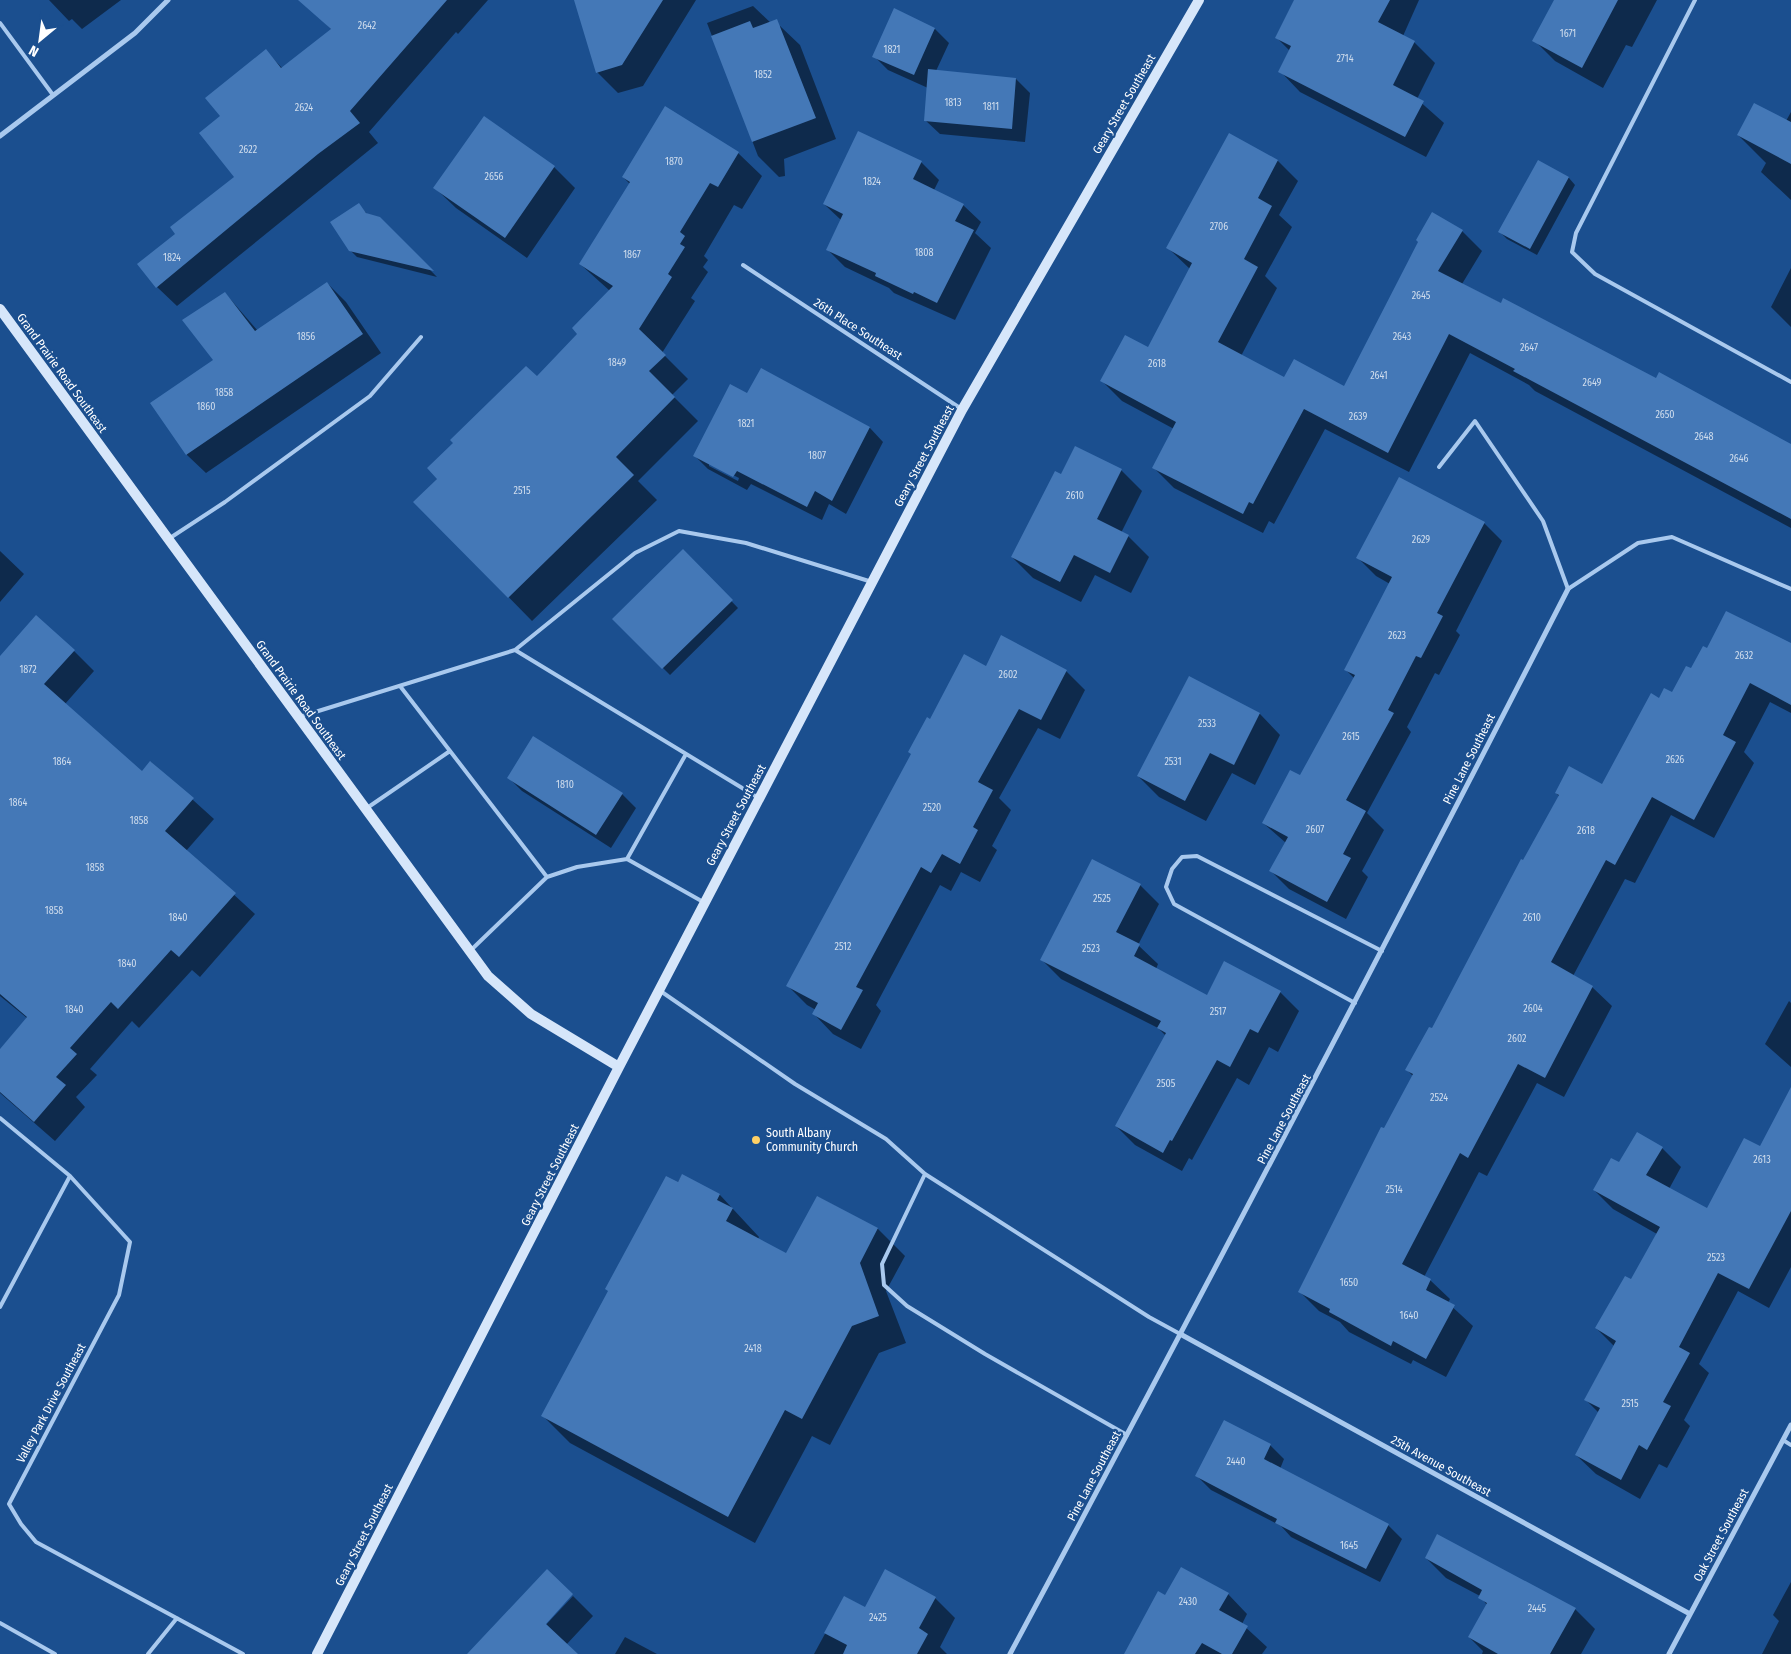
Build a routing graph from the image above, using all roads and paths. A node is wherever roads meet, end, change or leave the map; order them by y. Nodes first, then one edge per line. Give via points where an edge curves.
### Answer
1 (168, 0) edge
2 (1198, 0) edge
3 (1695, 0) edge
4 (0, 23) edge
5 (53, 95) junction
6 (0, 136) edge
7 (743, 264) dead end
8 (0, 310) edge
9 (421, 337) dead end
10 (1791, 382) edge
11 (962, 410) junction
12 (1439, 467) dead end
13 (168, 539) junction
14 (872, 582) junction
15 (1568, 589) junction
16 (1791, 589) edge
17 (515, 650) junction
18 (400, 686) junction
19 (298, 717) junction
20 (450, 751) junction
21 (686, 754) junction
22 (759, 799) junction
23 (366, 809) junction
24 (627, 859) junction
25 (547, 877) junction
26 (705, 903) junction
27 (1383, 951) junction
28 (469, 952) junction
29 (659, 990) junction
30 (1356, 1003) junction
31 (619, 1067) junction
32 (0, 1118) edge
33 (925, 1174) junction
34 (70, 1176) junction
35 (0, 1307) edge
36 (1182, 1335) junction
37 (1791, 1425) edge
38 (1127, 1435) junction
39 (1783, 1440) junction
40 (1791, 1445) edge
41 (1690, 1614) junction
42 (177, 1618) junction
43 (0, 1623) edge
44 (55, 1654) edge
45 (148, 1654) edge
46 (243, 1654) edge
47 (317, 1654) edge
48 (1010, 1654) edge
49 (1669, 1654) edge

1 - 5 street via 135,33
2 - 11 main road, Geary Street Southeast
3 - 10 lane via 1576,233 1572,252 1595,274
4 - 5 lane
5 - 6 street
7 - 11 lane, 26th Place Southeast
8 - 13 main road, Grand Prairie Road Southeast
9 - 13 lane via 370,396
11 - 14 main road, Geary Street Southeast
12 - 15 lane via 1475,422 1543,521
13 - 19 main road, Grand Prairie Road Southeast
14 - 17 lane via 746,543 678,531 634,553
14 - 22 main road, Geary Street Southeast
15 - 16 lane via 1638,543 1672,538
15 - 27 street, Pine Lane Southeast
17 - 18 lane
17 - 21 lane
18 - 19 lane
18 - 20 lane
19 - 23 main road, Grand Prairie Road Southeast
20 - 23 lane
20 - 25 lane
21 - 22 lane
21 - 24 lane
22 - 26 main road, Geary Street Southeast
23 - 28 main road, Grand Prairie Road Southeast
24 - 25 lane via 577,867
24 - 26 lane
25 - 28 lane
26 - 29 main road, Geary Street Southeast
27 - 30 street, Pine Lane Southeast
27 - 30 lane via 1197,856 1182,857 1172,869 1166,887 1174,904
28 - 31 main road, Grand Prairie Road Southeast via 488,976 531,1014
29 - 31 main road, Geary Street Southeast
29 - 33 lane via 795,1084 886,1139
30 - 36 street, Pine Lane Southeast
31 - 47 main road, Geary Street Southeast
32 - 34 lane, Valley Park Drive Southeast
33 - 36 lane
33 - 38 lane via 882,1264 884,1285 907,1306
34 - 35 lane
34 - 42 lane, Valley Park Drive Southeast via 130,1242 119,1294 9,1504 36,1542
36 - 38 street, Pine Lane Southeast
36 - 41 street, 25th Avenue Southeast
37 - 39 street, Oak Street Southeast
38 - 48 street, Pine Lane Southeast
39 - 40 lane
39 - 41 street, Oak Street Southeast
41 - 49 street, Oak Street Southeast
42 - 45 lane
42 - 46 lane, Valley Park Drive Southeast
43 - 44 lane

